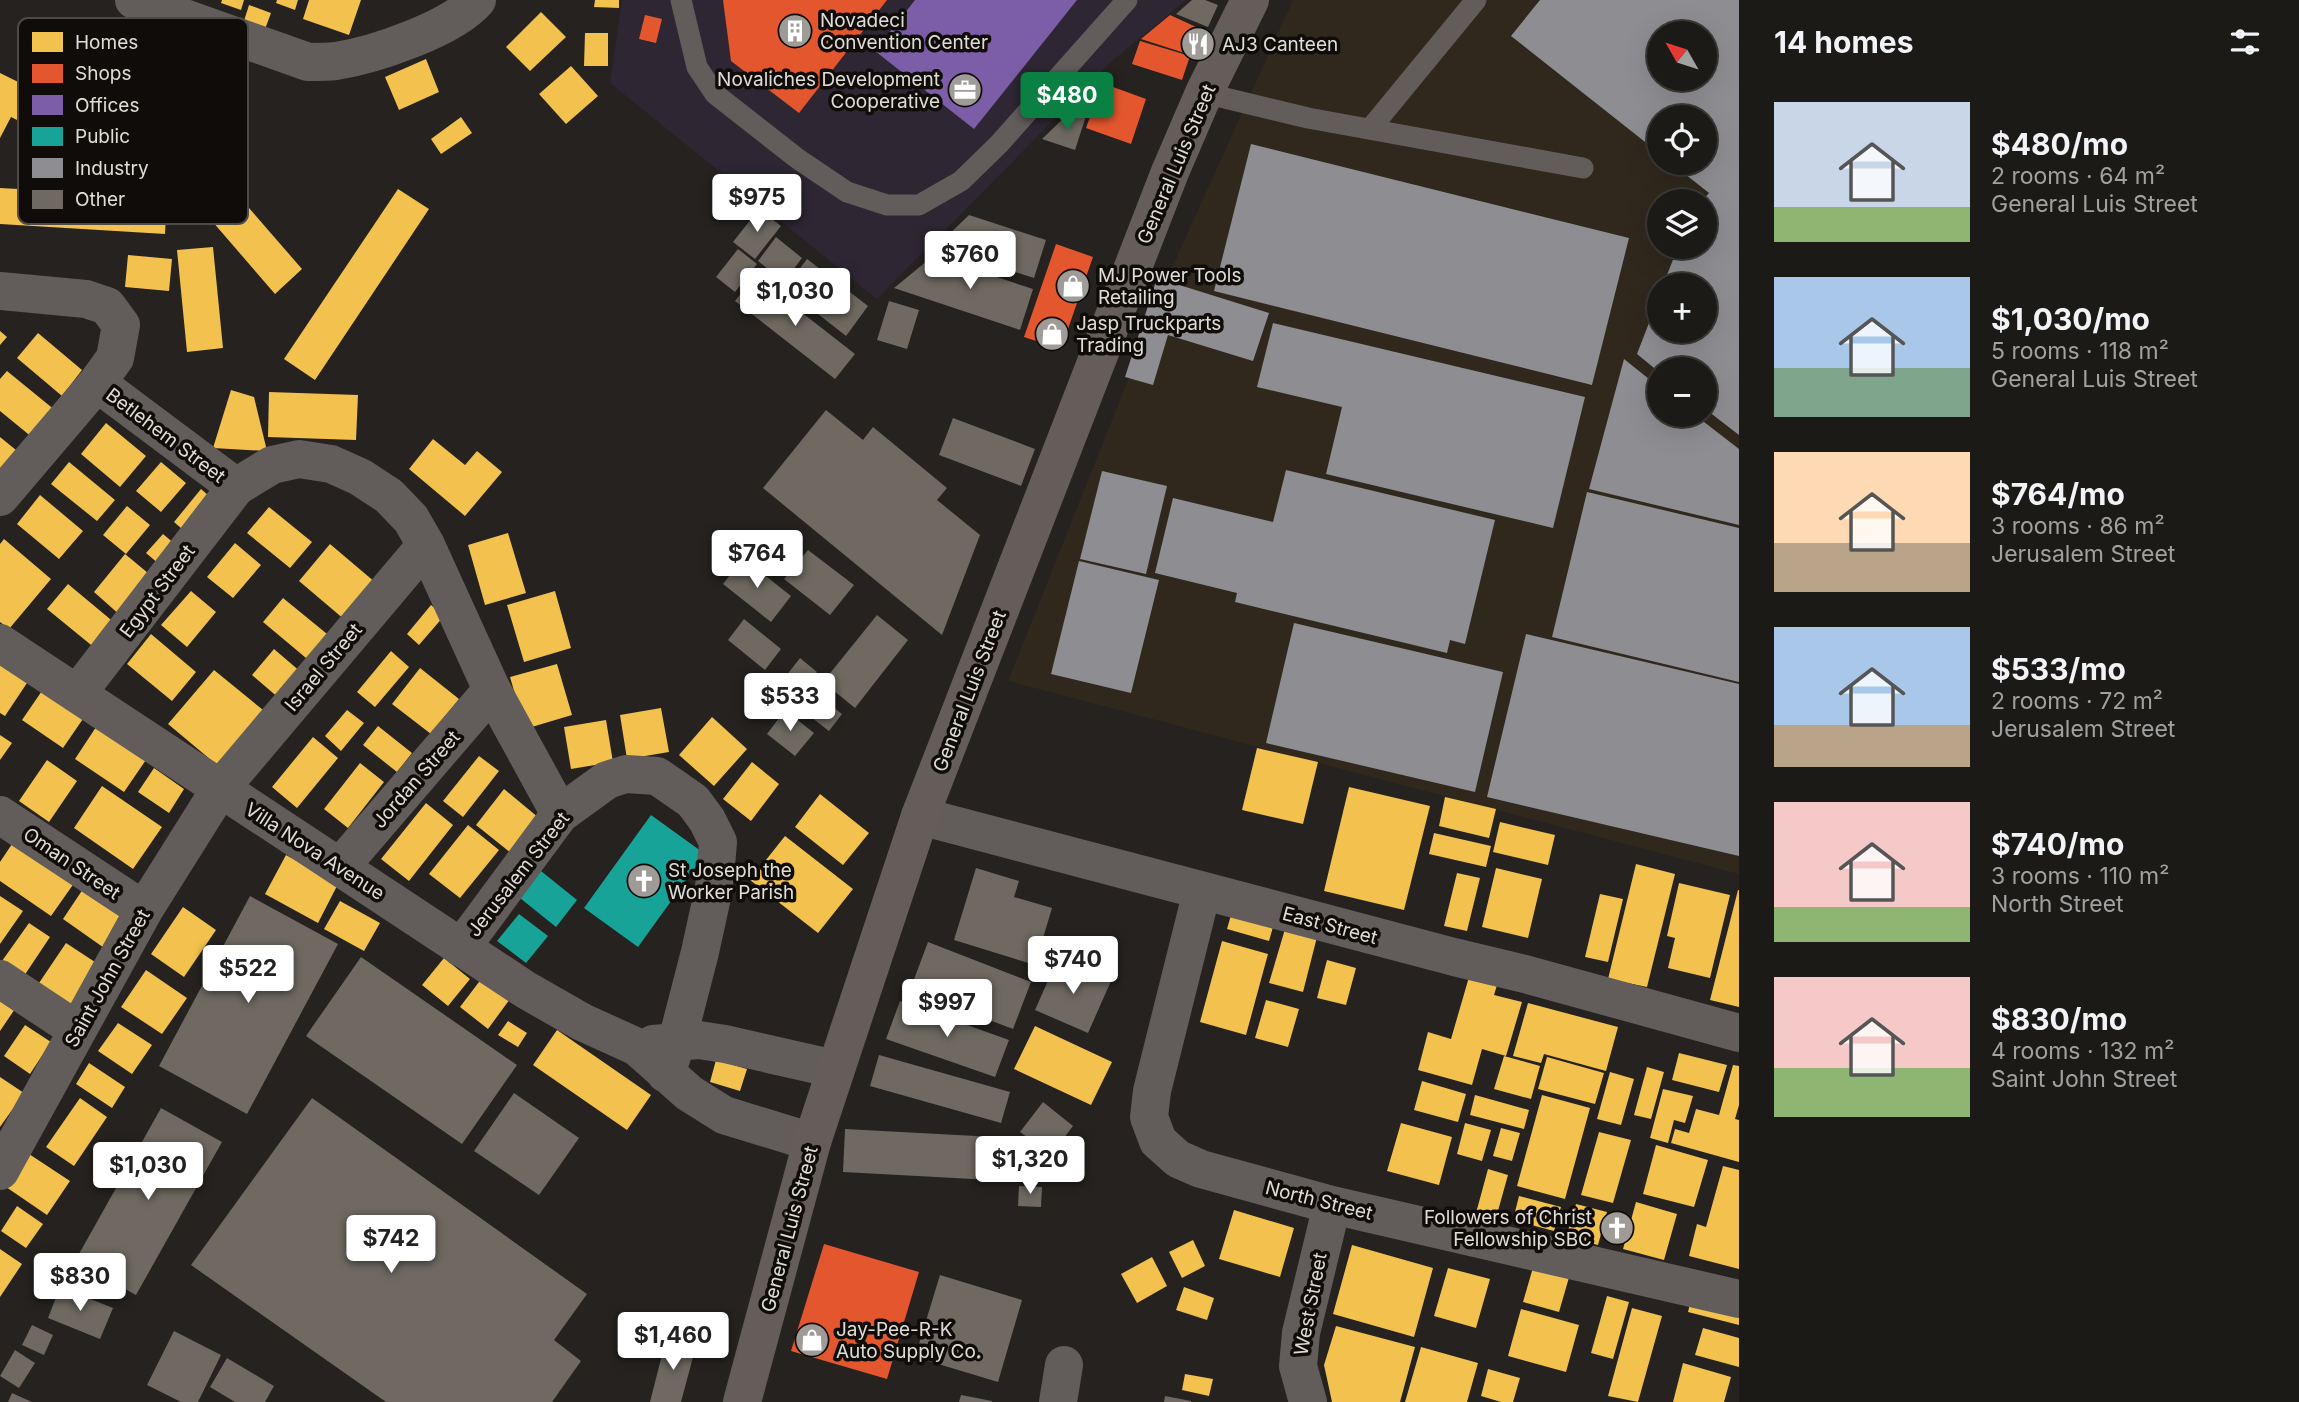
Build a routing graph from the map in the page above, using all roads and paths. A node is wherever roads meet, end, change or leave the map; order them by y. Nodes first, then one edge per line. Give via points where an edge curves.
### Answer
1 (134, 0) edge
2 (477, 0) edge
3 (681, 0) edge
4 (1127, 0) edge
5 (1250, 0) edge
6 (1476, 0) edge
7 (185, 18) edge
8 (248, 40) edge
9 (1204, 93) junction
10 (1370, 129) junction
11 (1583, 168) dead end
12 (0, 291) edge
13 (97, 383) junction
14 (236, 487) junction
15 (0, 496) edge
16 (426, 545) junction
17 (0, 643) edge
18 (492, 690) junction
19 (77, 695) junction
20 (220, 789) junction
21 (560, 814) junction
22 (0, 815) edge
23 (920, 816) junction
24 (340, 867) junction
25 (1202, 891) junction
26 (144, 911) junction
27 (461, 948) junction
28 (0, 979) edge
29 (77, 1030) junction
30 (1739, 1033) edge
31 (671, 1058) junction
32 (835, 1069) junction
33 (812, 1142) junction
34 (4, 1154) edge
35 (1332, 1205) junction
36 (1739, 1299) edge
37 (1063, 1365) dead end
38 (742, 1402) edge
39 (1058, 1402) edge
40 (1308, 1402) edge

1 - 7 street
2 - 8 street via 453,20 380,50 335,61 309,62
3 - 4 lane via 698,67 715,94 847,192 887,205 919,205 961,181
5 - 9 main road, General Luis Street
6 - 10 lane
9 - 10 lane
9 - 23 main road, General Luis Street
10 - 11 lane
12 - 13 street, Betlehem Street via 86,299 107,306 121,325 114,358
13 - 14 street, Betlehem Street
13 - 15 street
14 - 16 street, Betlehem Street via 272,466 299,459 331,464 389,496 411,519
14 - 19 street, Egypt Street
16 - 18 street, Betlehem Street
16 - 20 street, Israel Street
17 - 19 street, Villa Nova Avenue
18 - 21 street, Betlehem Street
18 - 24 street, Jordan Street
19 - 20 street, Villa Nova Avenue
20 - 24 street, Villa Nova Avenue
20 - 26 street, Saint John Street
21 - 27 street, Jerusalem Street
21 - 31 street, Jerusalem Street via 607,780 626,774 657,776 693,801 718,842 700,952
22 - 26 street, Oman Street
23 - 25 street, East Street
23 - 32 main road, General Luis Street
24 - 27 street, Villa Nova Avenue
25 - 30 street, East Street
25 - 35 street, North Street via 1152,1091 1149,1117 1158,1141 1178,1159 1201,1169
26 - 29 street, Saint John Street
27 - 31 street, Villa Nova Avenue via 570,1016
28 - 29 street
29 - 34 street, Saint John Street
31 - 32 street, Villa Nova Avenue via 699,1041
31 - 33 street via 689,1093 724,1115
32 - 33 main road, General Luis Street
33 - 38 main road, General Luis Street
35 - 36 street, North Street
35 - 40 street, West Street via 1301,1333 1298,1366
37 - 39 street

